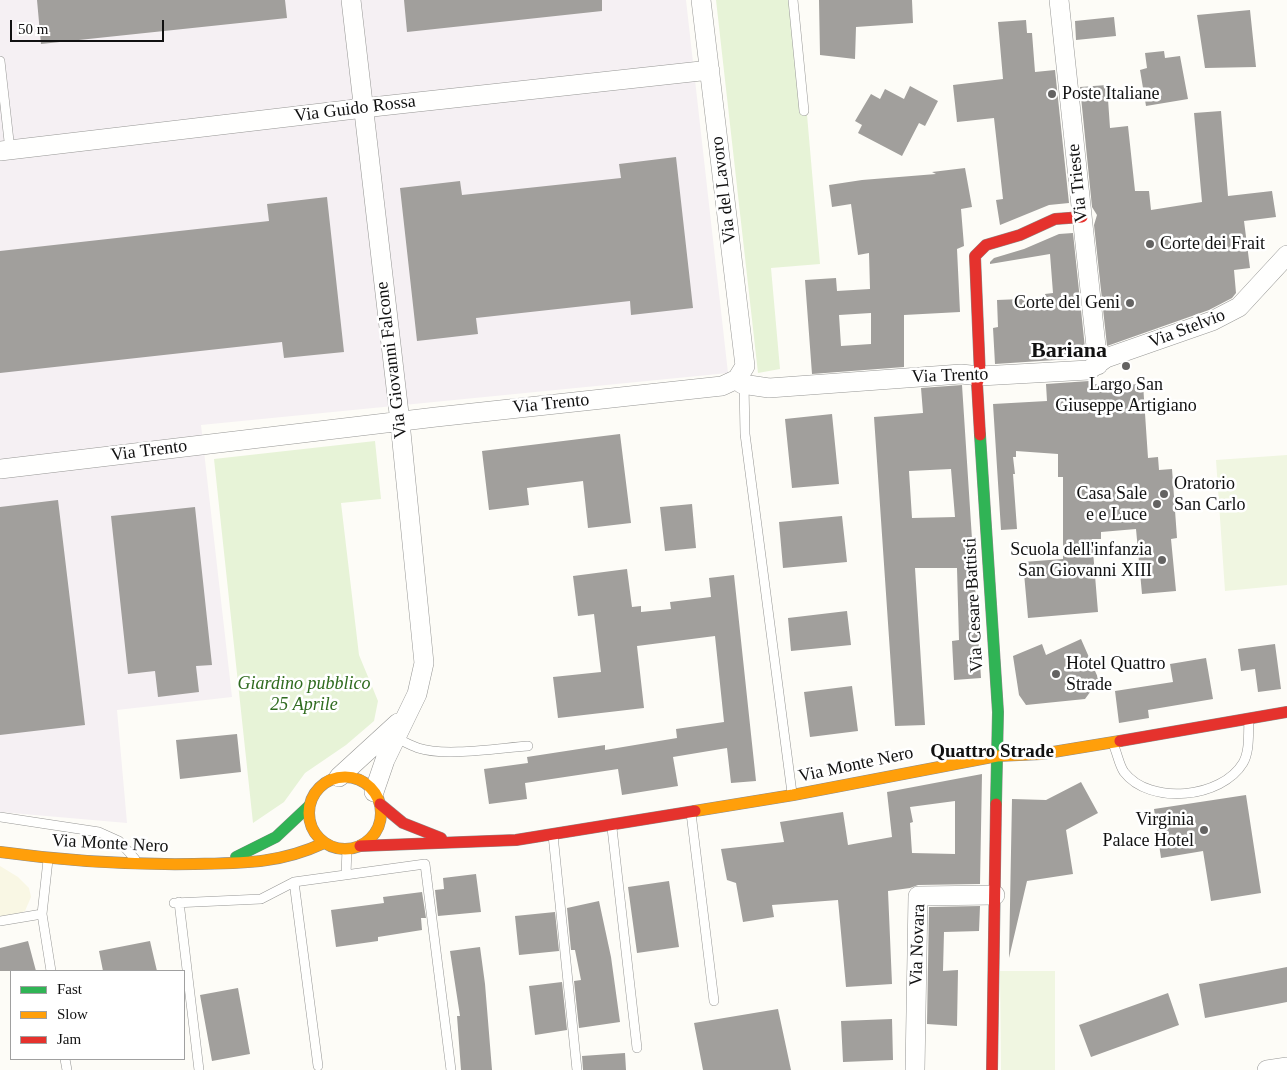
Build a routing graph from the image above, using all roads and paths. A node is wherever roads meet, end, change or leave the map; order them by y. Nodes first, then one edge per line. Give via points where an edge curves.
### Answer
1 (351, 0) edge
2 (701, 0) edge
3 (793, 0) edge
4 (1059, 0) edge
5 (0, 61) edge
6 (710, 70) junction
7 (363, 108) junction
8 (804, 111) dead end
9 (5, 151) edge
10 (1082, 216) junction
11 (1287, 255) edge
12 (1098, 365) junction
13 (980, 376) junction
14 (741, 382) junction
15 (400, 422) junction
16 (0, 469) edge
17 (1287, 712) edge
18 (405, 717) junction
19 (1249, 718) junction
20 (396, 738) junction
21 (1112, 741) junction
22 (528, 746) dead end
23 (997, 756) junction
24 (339, 777) junction
25 (793, 795) junction
26 (377, 798) junction
27 (309, 806) junction
28 (691, 813) junction
29 (0, 817) edge
30 (612, 825) junction
31 (553, 835) junction
32 (461, 842) junction
33 (324, 843) junction
34 (360, 846) junction
35 (347, 849) junction
36 (0, 852) edge
37 (48, 860) junction
38 (219, 864) junction
39 (140, 865) junction
40 (346, 874) junction
41 (294, 882) junction
42 (995, 895) junction
43 (42, 914) junction
44 (0, 921) edge
45 (51, 970) edge
46 (714, 1001) dead end
47 (637, 1048) dead end
48 (318, 1066) dead end
49 (1287, 1067) edge
50 (199, 1070) edge
51 (451, 1070) edge
52 (577, 1070) edge
53 (915, 1070) edge
54 (992, 1070) edge
55 (1267, 1070) edge

1 - 7 street, Via Giovanni Falcone
2 - 6 street, Via del Lavoro
3 - 8 lane
4 - 10 street, Via Trieste
5 - 9 lane
6 - 7 street, Via Guido Rossa
6 - 14 street, Via del Lavoro via 745,366
7 - 9 street, Via Guido Rossa
7 - 15 street, Via Giovanni Falcone
10 - 12 street, Via Trieste
10 - 13 street, Via Cesare Battisti via 1055,218 1020,235 986,244 977,251 974,263
11 - 12 street, Via Stelvio via 1239,307 1229,313 1212,322 1106,358
12 - 13 street, Via Trento via 1089,370
13 - 14 street, Via Trento via 962,374 769,388
13 - 23 street, Via Cesare Battisti via 977,383 998,712
14 - 15 street, Via Trento
14 - 25 lane via 745,434
15 - 16 street, Via Trento
15 - 18 street, Via Giovanni Falcone via 424,663 419,687
17 - 19 street, Via Monte Nero
18 - 20 street, Via Giovanni Falcone
18 - 24 street, Via Giovanni Falcone
19 - 21 street, Via Monte Nero
19 - 21 lane via 1243,762 1220,783 1185,795 1157,792 1139,784 1124,772
20 - 22 lane via 435,751
20 - 26 street, Via Giovanni Falcone via 385,760
21 - 23 street, Via Monte Nero via 1041,754
23 - 25 street, Via Monte Nero
23 - 42 street, Via Cesare Battisti
24 - 26 street via 359,780
24 - 27 street via 319,787
25 - 28 street, Via Monte Nero
26 - 32 street, Via Monte Nero via 403,823 432,836
26 - 34 street via 381,816 378,828
27 - 33 street via 311,827
27 - 38 street, Via Monte Nero via 277,838
28 - 30 street, Via Monte Nero
28 - 46 lane
29 - 39 lane via 99,832 119,841
30 - 31 street, Via Monte Nero
30 - 47 lane
31 - 32 street, Via Monte Nero via 496,842
31 - 52 lane
32 - 34 street, Via Monte Nero
33 - 35 street
33 - 38 street, Via Monte Nero via 306,852 269,862
34 - 35 street
35 - 40 lane
36 - 37 street, Via Monte Nero
37 - 39 street, Via Monte Nero
37 - 43 lane
38 - 39 street, Via Monte Nero
40 - 41 lane
40 - 51 lane via 425,864
41 - 48 lane
41 - 50 lane via 261,899 176,902
42 - 53 street, Via Novara via 918,896
42 - 54 street, Via Cesare Battisti
43 - 44 lane
43 - 45 lane
49 - 55 street

